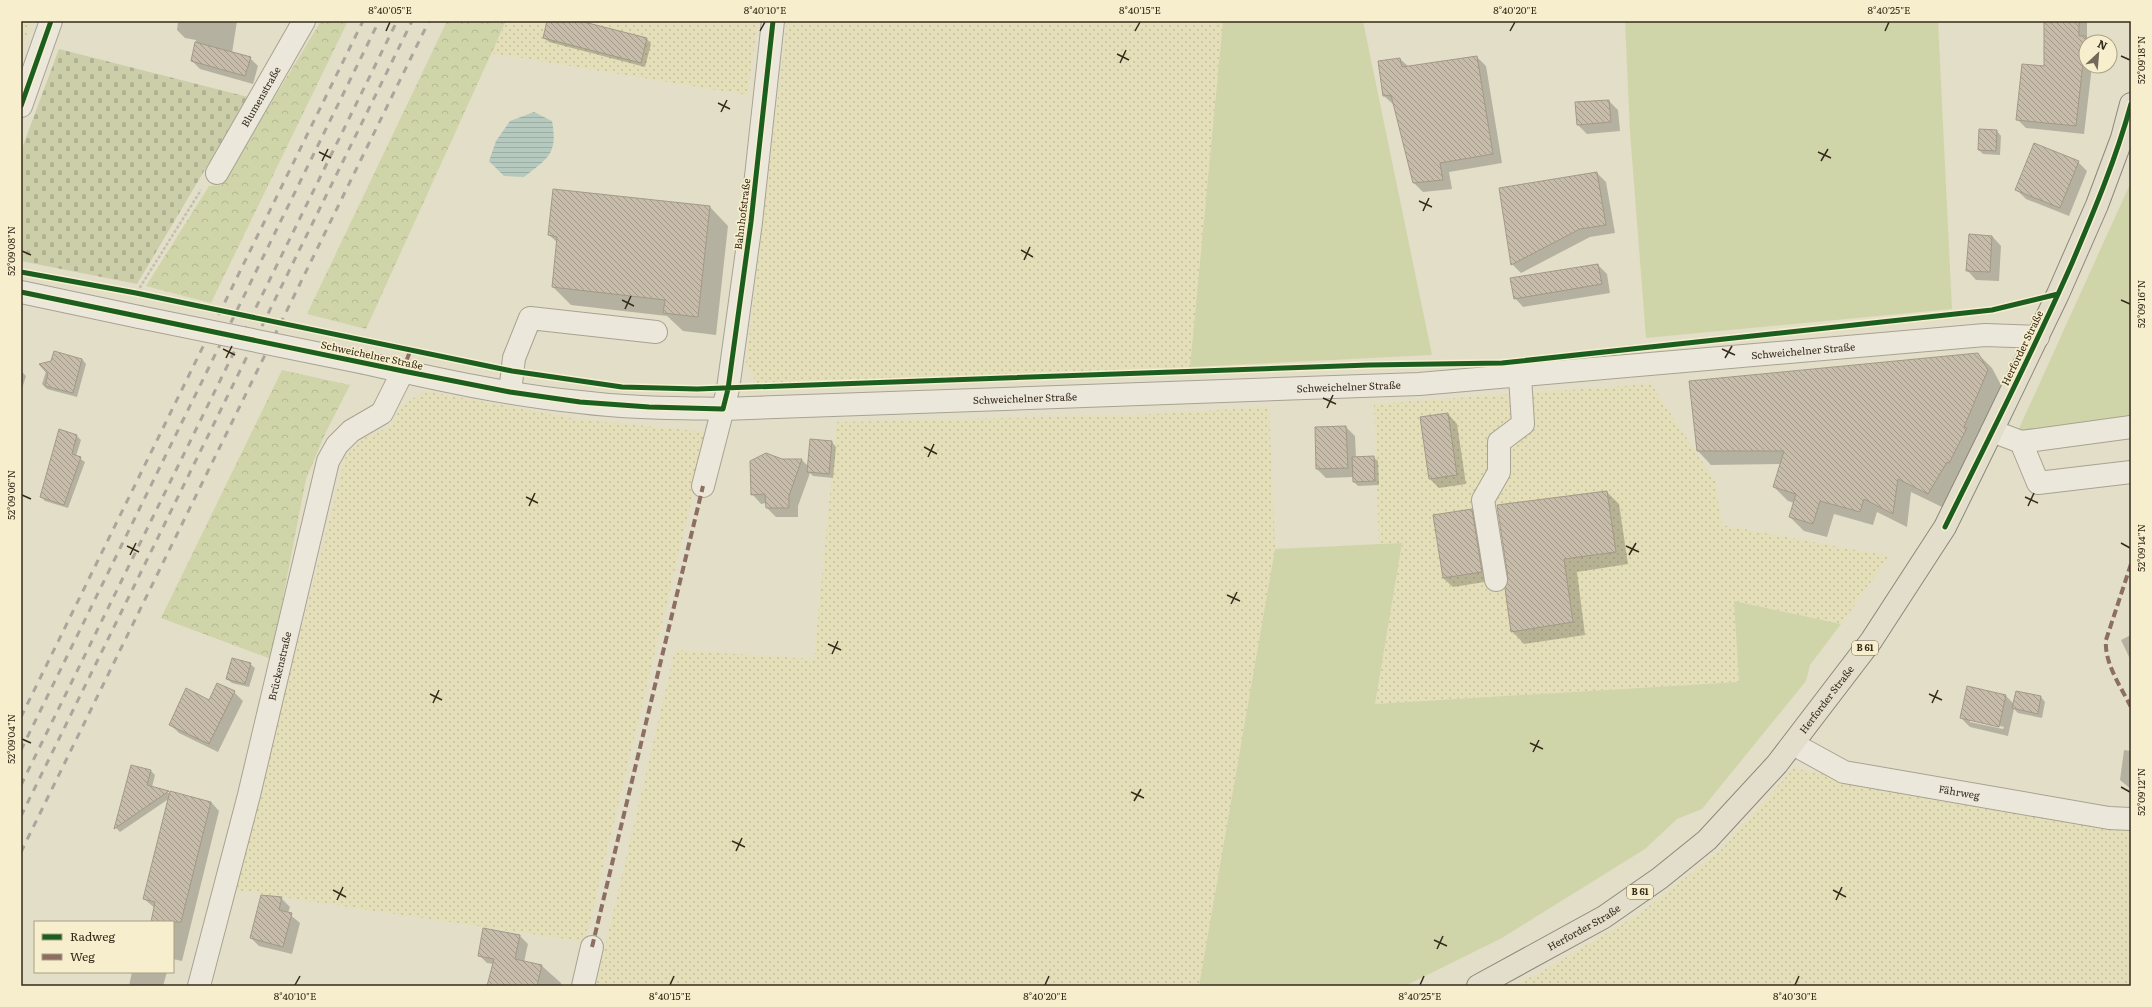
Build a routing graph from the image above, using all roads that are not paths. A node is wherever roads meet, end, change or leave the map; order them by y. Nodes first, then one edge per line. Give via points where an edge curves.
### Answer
1 (51, 21) edge
2 (304, 21) edge
3 (773, 21) edge
4 (2131, 104) edge
5 (21, 106) edge
6 (217, 173) road end
7 (21, 292) edge
8 (656, 332) dead end
9 (2038, 337) junction
10 (403, 371) junction
11 (1520, 377) junction
12 (510, 392) junction
13 (723, 409) junction
14 (2131, 427) edge
15 (1992, 431) junction
16 (2021, 442) junction
17 (2131, 472) edge
18 (703, 486) dead end
19 (1496, 580) dead end
20 (1793, 744) junction
21 (2131, 819) edge
22 (592, 947) dead end
23 (199, 986) edge
24 (583, 986) edge
25 (1478, 986) edge

1 - 5 street
2 - 6 street, Blumenstraße
3 - 13 street, Bahnhofstraße via 750,222 728,389
4 - 9 main road, Herforder Straße / B 61 via 2122,138 2097,205
7 - 10 street, Schweichelner Straße, bridge
8 - 12 street via 530,318 514,358
9 - 11 street, Schweichelner Straße via 1985,335
9 - 15 main road, Herforder Straße / B 61
10 - 12 street, Schweichelner Straße
10 - 23 street, Brückenstraße via 382,413 351,431 337,446 328,462 249,796
11 - 13 street, Schweichelner Straße via 1419,384
11 - 19 street via 1523,424 1499,442 1499,472 1484,500
12 - 13 street, Schweichelner Straße via 648,408
13 - 18 street, Bahnhofstraße
14 - 16 street
15 - 16 street
15 - 20 main road, Herforder Straße / B 61 via 1945,527 1914,576 1871,641
16 - 17 street via 2038,483
20 - 21 street, Fährweg via 1844,772 2109,818
20 - 25 main road, Herforder Straße / B 61 via 1707,840 1660,878 1604,917
22 - 24 street

